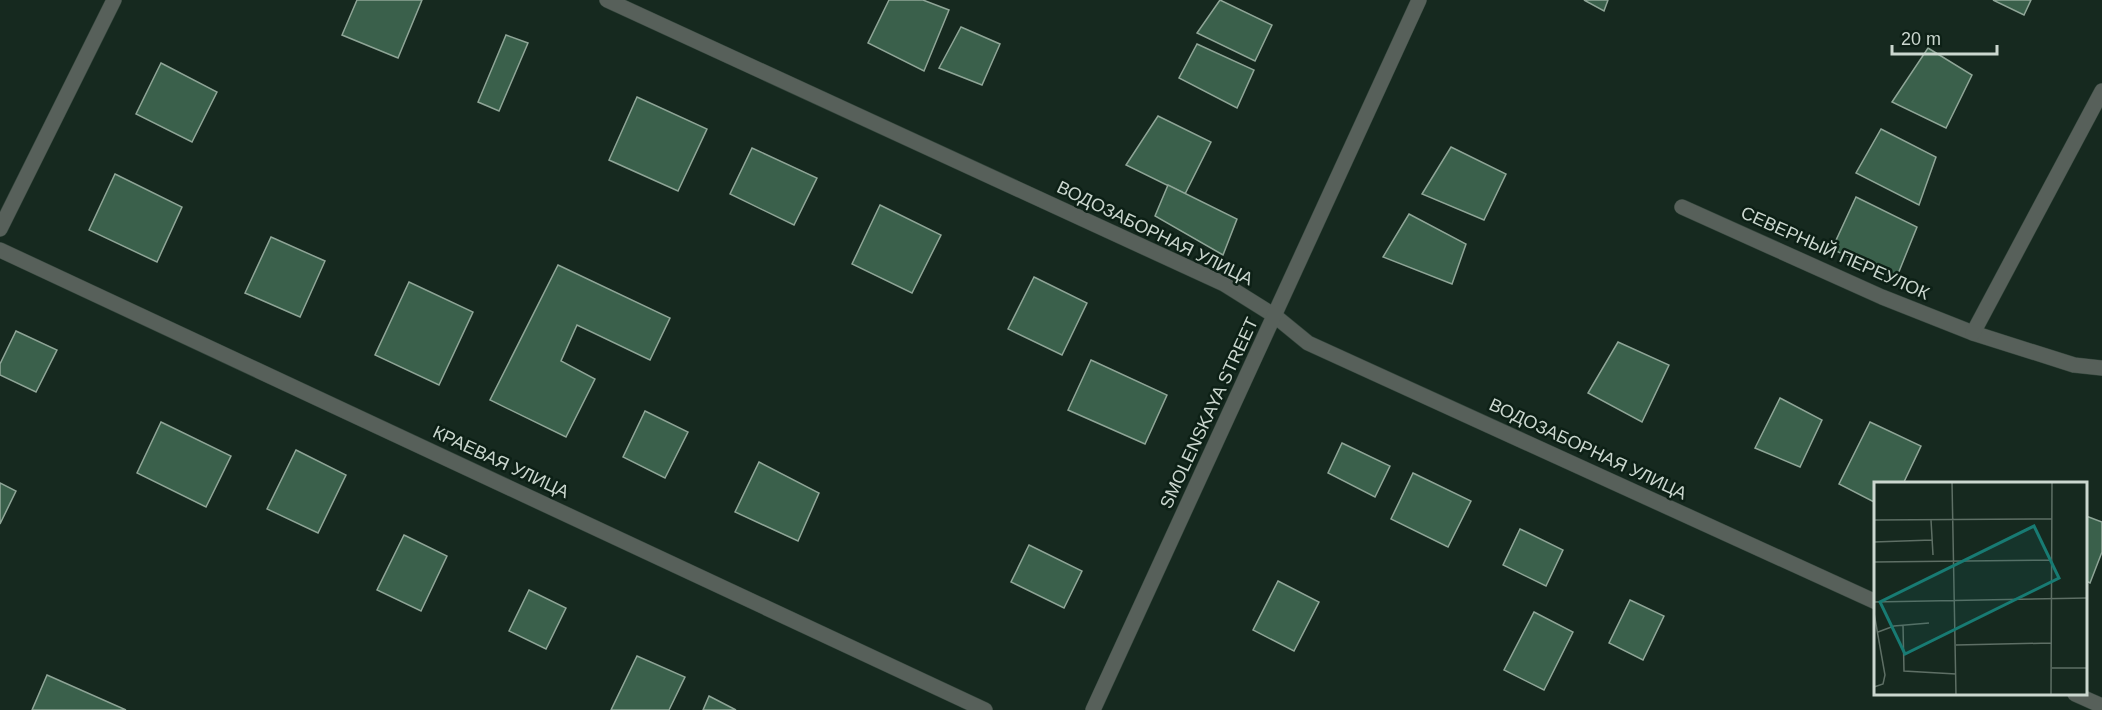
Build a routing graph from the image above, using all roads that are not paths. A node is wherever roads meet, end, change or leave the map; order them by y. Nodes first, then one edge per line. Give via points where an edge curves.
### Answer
1 (114, 0) edge
2 (607, 0) edge
3 (1419, 0) edge
4 (2102, 91) edge
5 (1682, 207) dead end
6 (0, 229) edge
7 (0, 250) edge
8 (1275, 316) junction
9 (1973, 333) junction
10 (2102, 368) edge
11 (1874, 602) edge
12 (2079, 695) edge
13 (2102, 706) edge
14 (985, 710) edge
15 (1093, 710) edge

1 - 6 street
2 - 8 street, ВОДОЗАБОРНАЯ УЛИЦА via 1224,284
3 - 8 street, SMOLENSKAYA STREET
4 - 9 street
5 - 9 street, СЕВЕРНЫЙ ПЕРЕУЛОК via 1882,297
7 - 14 street, КРАЕВАЯ УЛИЦА
8 - 11 street, ВОДОЗАБОРНАЯ УЛИЦА via 1308,343
8 - 15 street, SMOLENSKAYA STREET
9 - 10 street, СЕВЕРНЫЙ ПЕРЕУЛОК via 2074,365
12 - 13 street

